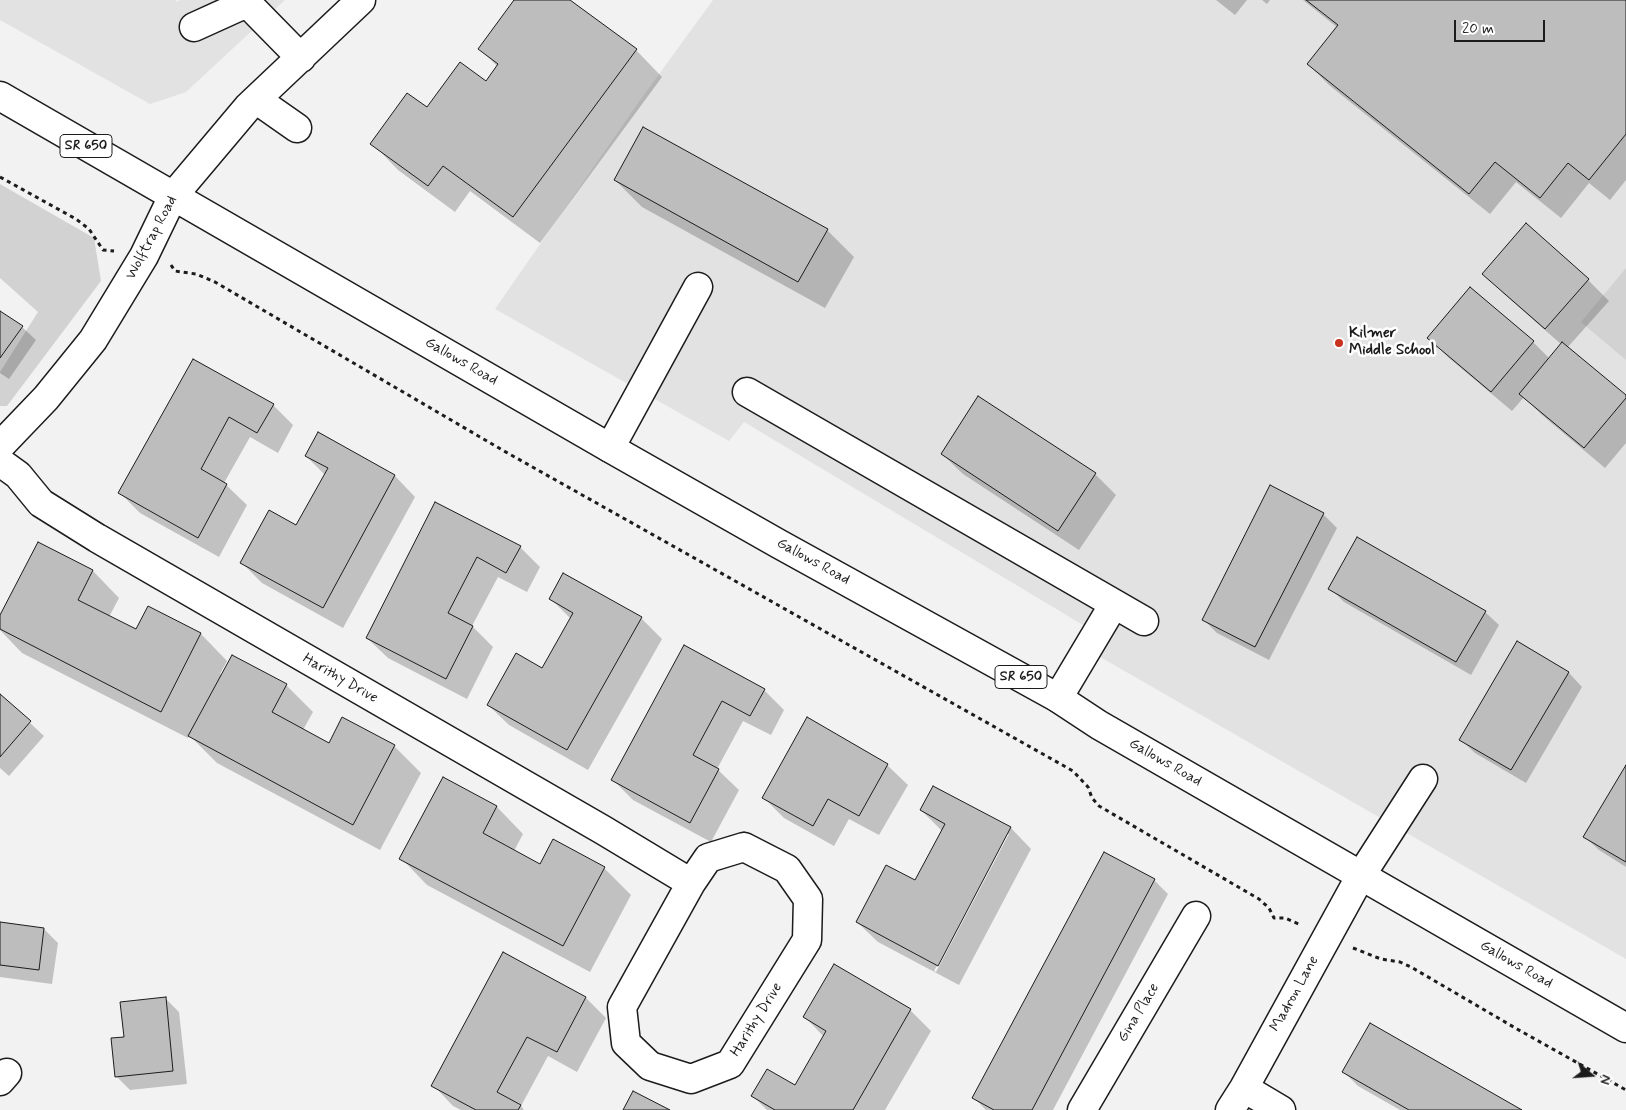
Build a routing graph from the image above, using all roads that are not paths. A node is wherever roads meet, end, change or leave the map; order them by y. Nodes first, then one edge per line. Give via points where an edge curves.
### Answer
1 (361, 0) edge
2 (194, 27) dead end
3 (301, 58) junction
4 (0, 96) edge
5 (257, 100) junction
6 (297, 128) dead end
7 (173, 196) junction
8 (698, 287) dead end
9 (747, 392) dead end
10 (0, 446) edge
11 (610, 448) junction
12 (0, 462) edge
13 (1114, 604) junction
14 (1144, 621) dead end
15 (1058, 698) junction
16 (1423, 779) dead end
17 (1360, 877) junction
18 (691, 883) junction
19 (1196, 916) dead end
20 (1626, 1028) edge
21 (1237, 1099) edge
22 (1082, 1110) edge
23 (1281, 1110) edge

1 - 3 street, Wolftrap Road
2 - 3 street via 247,3
3 - 5 street, Wolftrap Road
4 - 7 street, Gallows Road / SR 650
5 - 6 street
5 - 7 street, Wolftrap Road
7 - 10 street, Wolftrap Road via 144,256 93,340 46,398
7 - 11 street, Gallows Road / SR 650
8 - 11 street
9 - 13 street
11 - 15 street, Gallows Road / SR 650
12 - 18 street, Harithy Drive via 18,476 41,503 97,538
13 - 14 street
13 - 15 street
15 - 17 street, Gallows Road / SR 650
16 - 17 street, Madron Lane
17 - 20 street, Gallows Road / SR 650
17 - 21 street, Madron Lane
18 - 18 street, Harithy Drive via 708,858 744,847 787,869 808,899 806,940 730,1064 691,1079 650,1066 626,1042 622,1007
19 - 22 street, Gina Place
21 - 23 street

